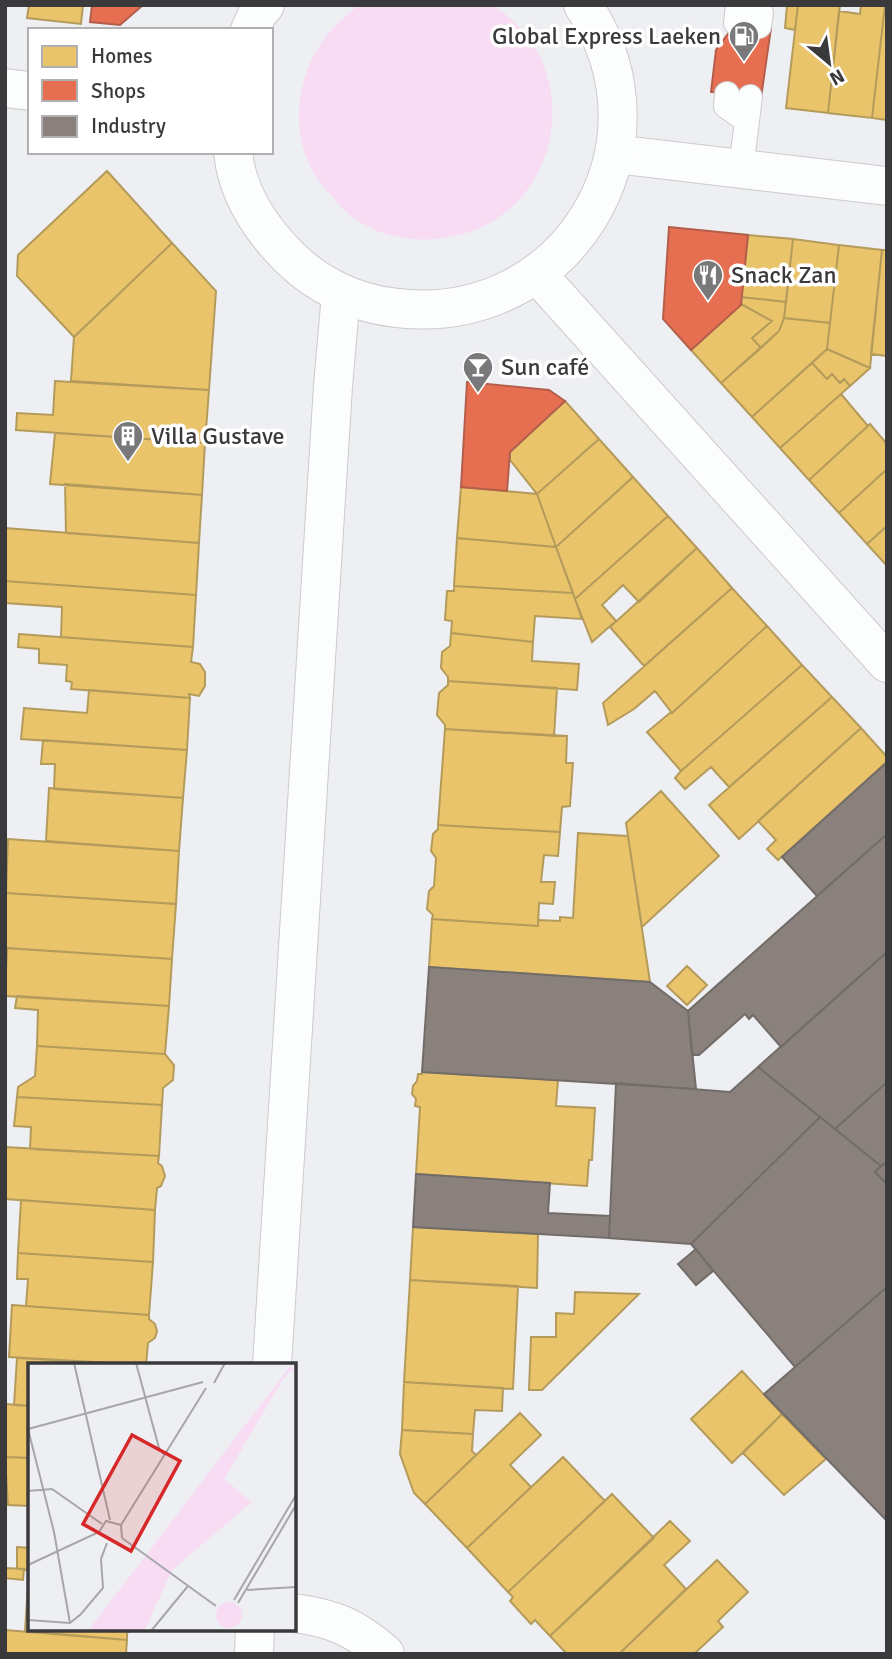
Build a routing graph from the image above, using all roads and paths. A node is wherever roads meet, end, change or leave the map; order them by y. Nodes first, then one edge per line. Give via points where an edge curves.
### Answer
1 (265, 5) edge
2 (600, 12) edge
3 (251, 28) edge
4 (5, 88) edge
5 (28, 91) edge
6 (741, 104) dead end
7 (233, 154) edge
8 (615, 154) junction
9 (741, 169) junction
10 (887, 186) edge
11 (537, 274) junction
12 (341, 294) junction
13 (887, 663) edge
14 (272, 1363) edge
15 (296, 1613) edge
16 (255, 1631) edge
17 (254, 1654) edge
18 (385, 1654) edge

1 - 3 street
2 - 8 street via 618,110
4 - 5 street
6 - 9 lane
7 - 12 street via 249,205 273,241 304,271
8 - 9 street
8 - 11 street via 603,192 584,228
9 - 10 street
11 - 12 street via 501,295 462,307 421,311 380,306
11 - 13 street
12 - 14 street
15 - 18 street via 347,1626
16 - 17 street

